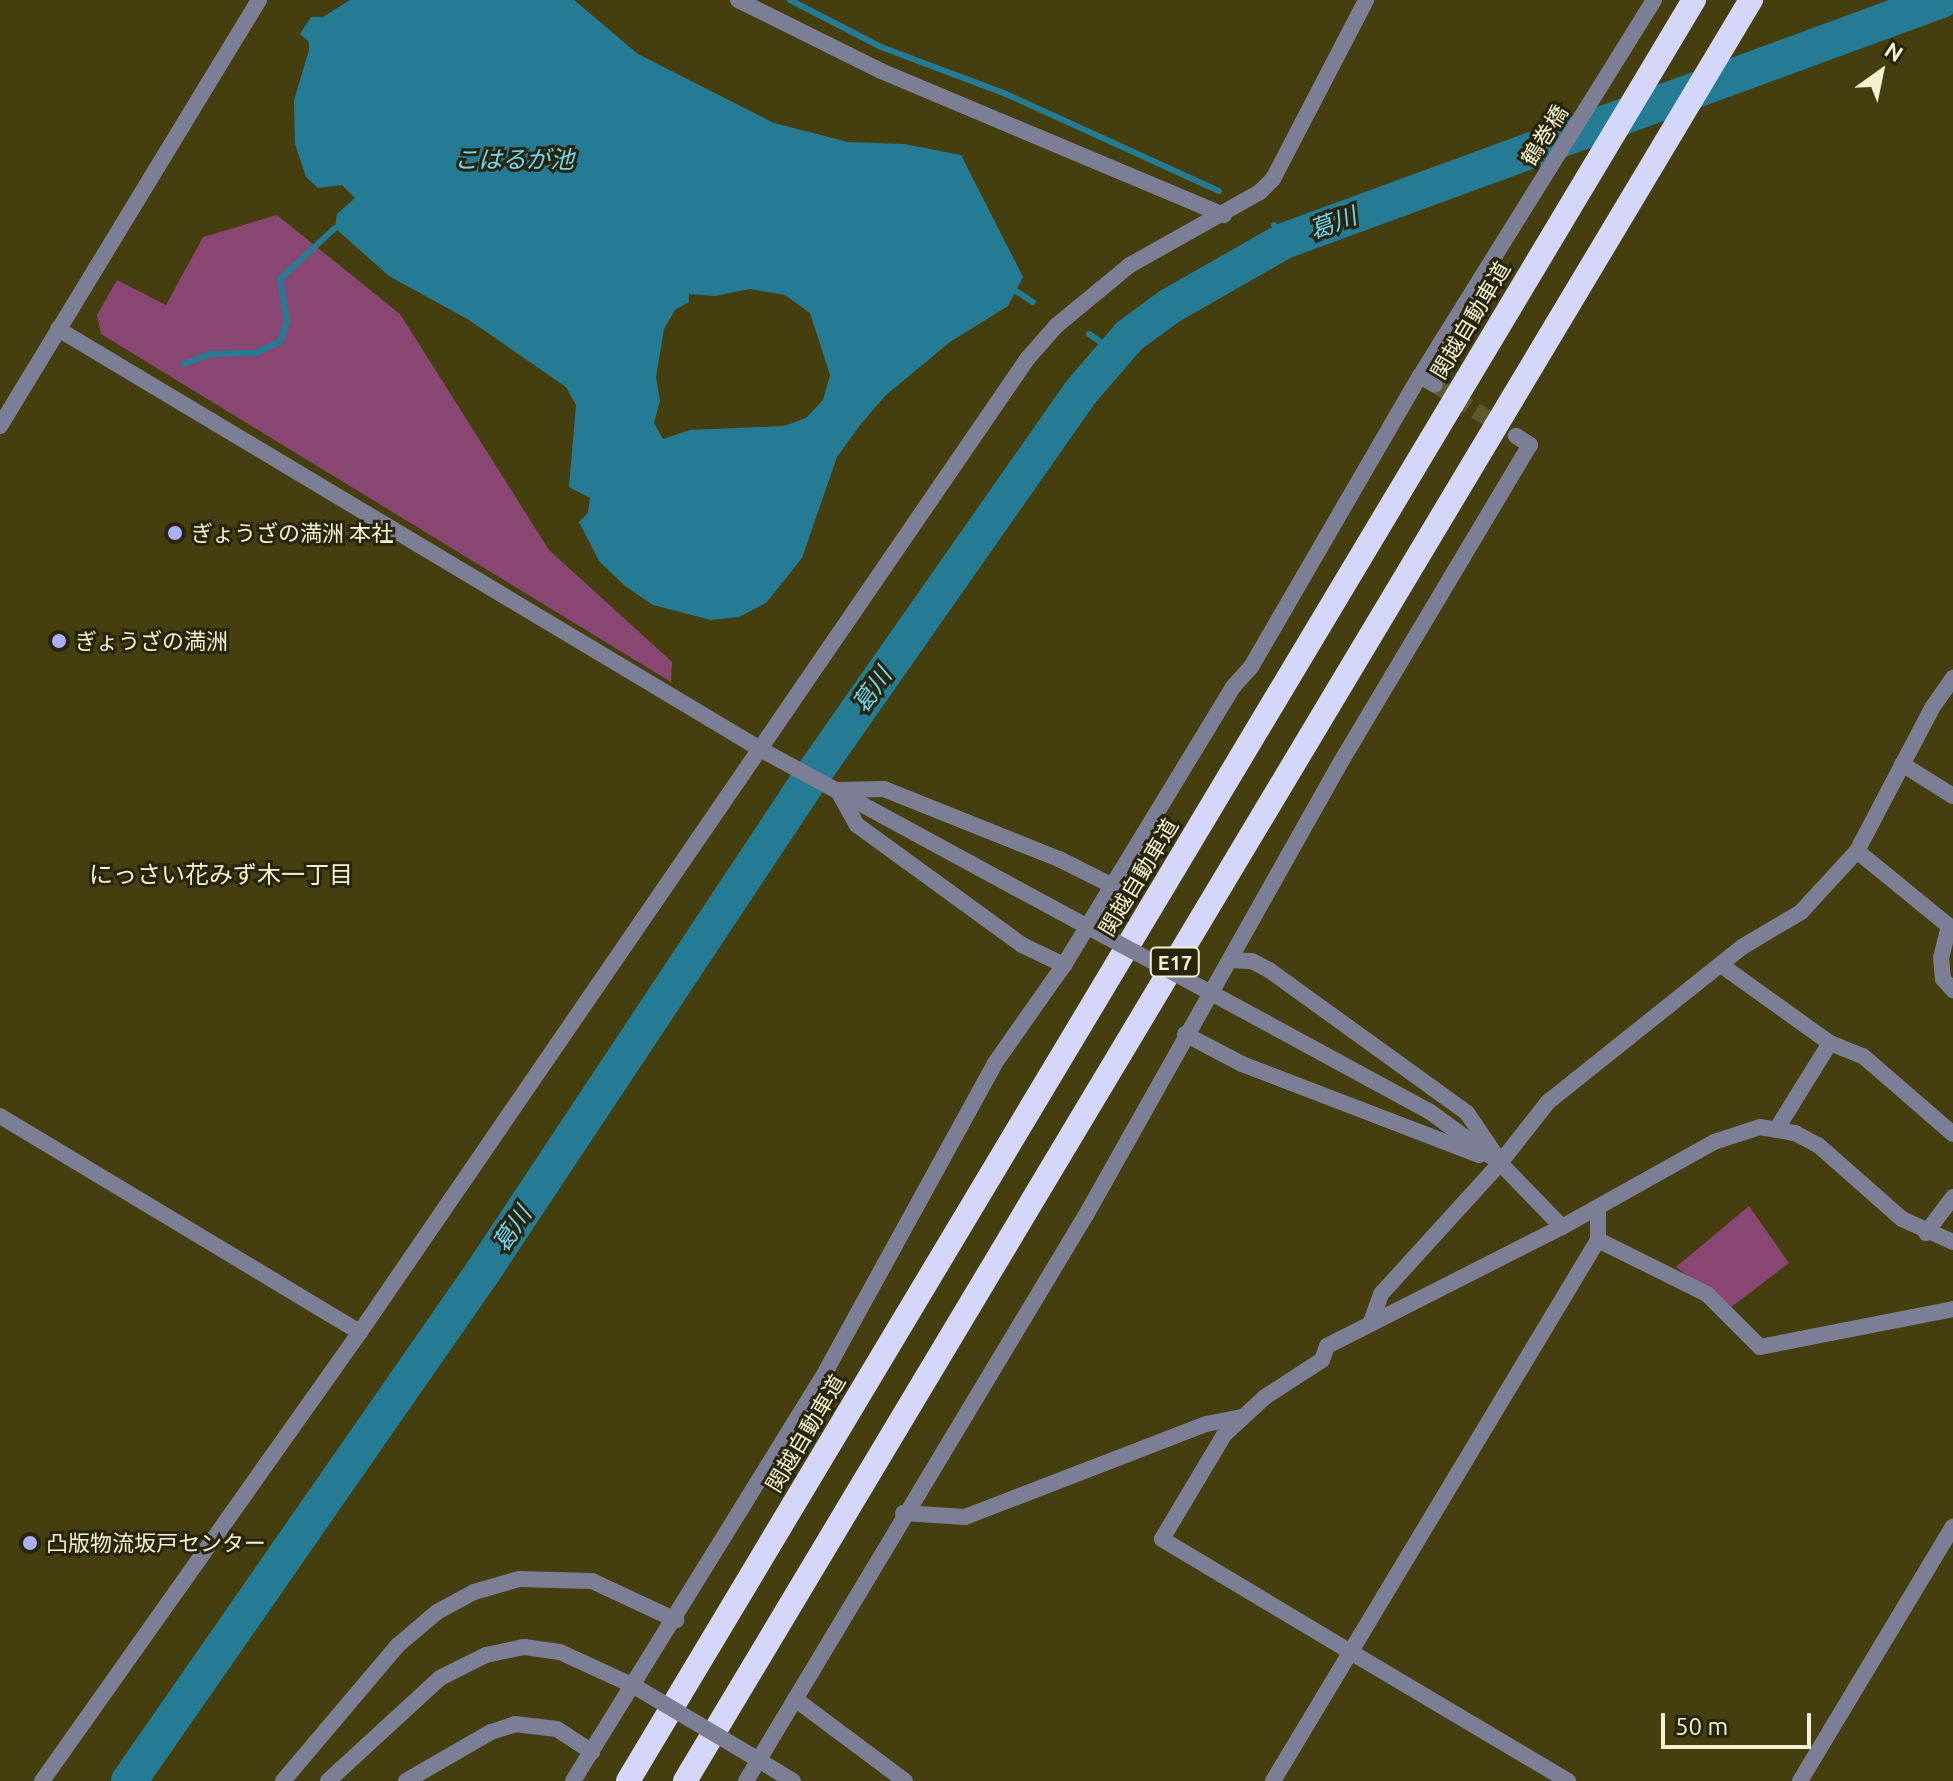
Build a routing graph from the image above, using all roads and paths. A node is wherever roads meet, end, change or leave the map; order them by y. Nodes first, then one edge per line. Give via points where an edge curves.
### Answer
1 (259, 0) edge
2 (738, 0) edge
3 (1366, 0) edge
4 (1654, 0) edge
5 (1694, 0) edge
6 (1751, 0) edge
7 (1224, 215) junction
8 (58, 329) junction
9 (1420, 376) junction
10 (1435, 385) tunnel mouth
11 (0, 426) edge
12 (1516, 436) dead end
13 (1953, 678) edge
14 (760, 749) junction
15 (1902, 764) junction
16 (835, 789) junction
17 (1953, 796) edge
18 (1857, 851) junction
19 (1113, 886) junction
20 (1230, 960) junction
21 (1064, 965) junction
22 (1721, 965) junction
23 (1953, 990) edge
24 (1185, 1034) junction
25 (1830, 1043) junction
26 (0, 1116) edge
27 (1776, 1130) junction
28 (1953, 1134) edge
29 (1500, 1163) junction
30 (1953, 1197) edge
31 (1598, 1208) junction
32 (1562, 1227) junction
33 (1926, 1233) junction
34 (1598, 1240) junction
35 (1953, 1242) edge
36 (1953, 1309) edge
37 (1371, 1322) junction
38 (360, 1332) junction
39 (1241, 1417) junction
40 (903, 1513) junction
41 (1953, 1526) edge
42 (676, 1620) junction
43 (1349, 1651) junction
44 (634, 1686) junction
45 (795, 1699) junction
46 (592, 1752) junction
47 (755, 1758) junction
48 (42, 1781) edge
49 (283, 1781) edge
50 (328, 1781) edge
51 (406, 1781) edge
52 (573, 1781) edge
53 (628, 1781) edge
54 (685, 1781) edge
55 (746, 1781) edge
56 (793, 1781) edge
57 (905, 1781) edge
58 (1273, 1781) edge
59 (1568, 1781) edge
60 (1800, 1781) edge

1 - 8 street
2 - 7 street via 881,71
3 - 7 street via 1273,179 1249,202
4 - 9 street, 鶴巻橋
5 - 53 highway, 関越自動車道 / E17
6 - 54 highway, E17
7 - 14 street via 1130,265 1047,337
8 - 11 street
8 - 14 street
9 - 10 street
9 - 19 street, 鶴巻橋 via 1292,600
12 - 20 street via 1530,445
13 - 15 street
14 - 16 street
14 - 38 street
15 - 17 street
15 - 18 street
16 - 19 street via 884,789
16 - 21 street via 857,825 1022,945
16 - 29 street, bridge via 1429,1111
18 - 22 street via 1801,912
18 - 23 street via 1949,926 1941,957 1943,979
19 - 21 street, 鶴巻橋
20 - 24 street
20 - 29 street via 1252,961 1269,970 1467,1113
21 - 42 street, 鶴巻橋 via 995,1063 827,1369
22 - 25 street
22 - 29 street via 1548,1102
24 - 29 street via 1242,1064
24 - 40 street via 1086,1215
25 - 27 street
25 - 28 street via 1863,1056
26 - 38 street
27 - 31 street via 1760,1127 1714,1142
27 - 33 street via 1818,1145 1902,1219
29 - 32 street
29 - 37 street via 1381,1294
30 - 33 street
31 - 32 street
31 - 34 street
32 - 37 street
33 - 35 street
34 - 36 street via 1707,1294 1760,1347
34 - 43 street
37 - 39 street via 1327,1346 1322,1360 1307,1373
38 - 48 street
39 - 40 street via 1206,1424 965,1517
39 - 43 street via 1162,1539
40 - 45 street
41 - 60 street
42 - 44 street, 鶴巻橋
42 - 49 street via 592,1581 519,1579 474,1592 437,1612 397,1646
43 - 58 street
43 - 59 street
44 - 46 street, 鶴巻橋
44 - 47 street, bridge
44 - 50 street via 560,1652 524,1647 486,1655 440,1678
45 - 47 street
45 - 57 street
46 - 51 street via 557,1729 515,1724 491,1732
46 - 52 street, 鶴巻橋
47 - 55 street
47 - 56 street

